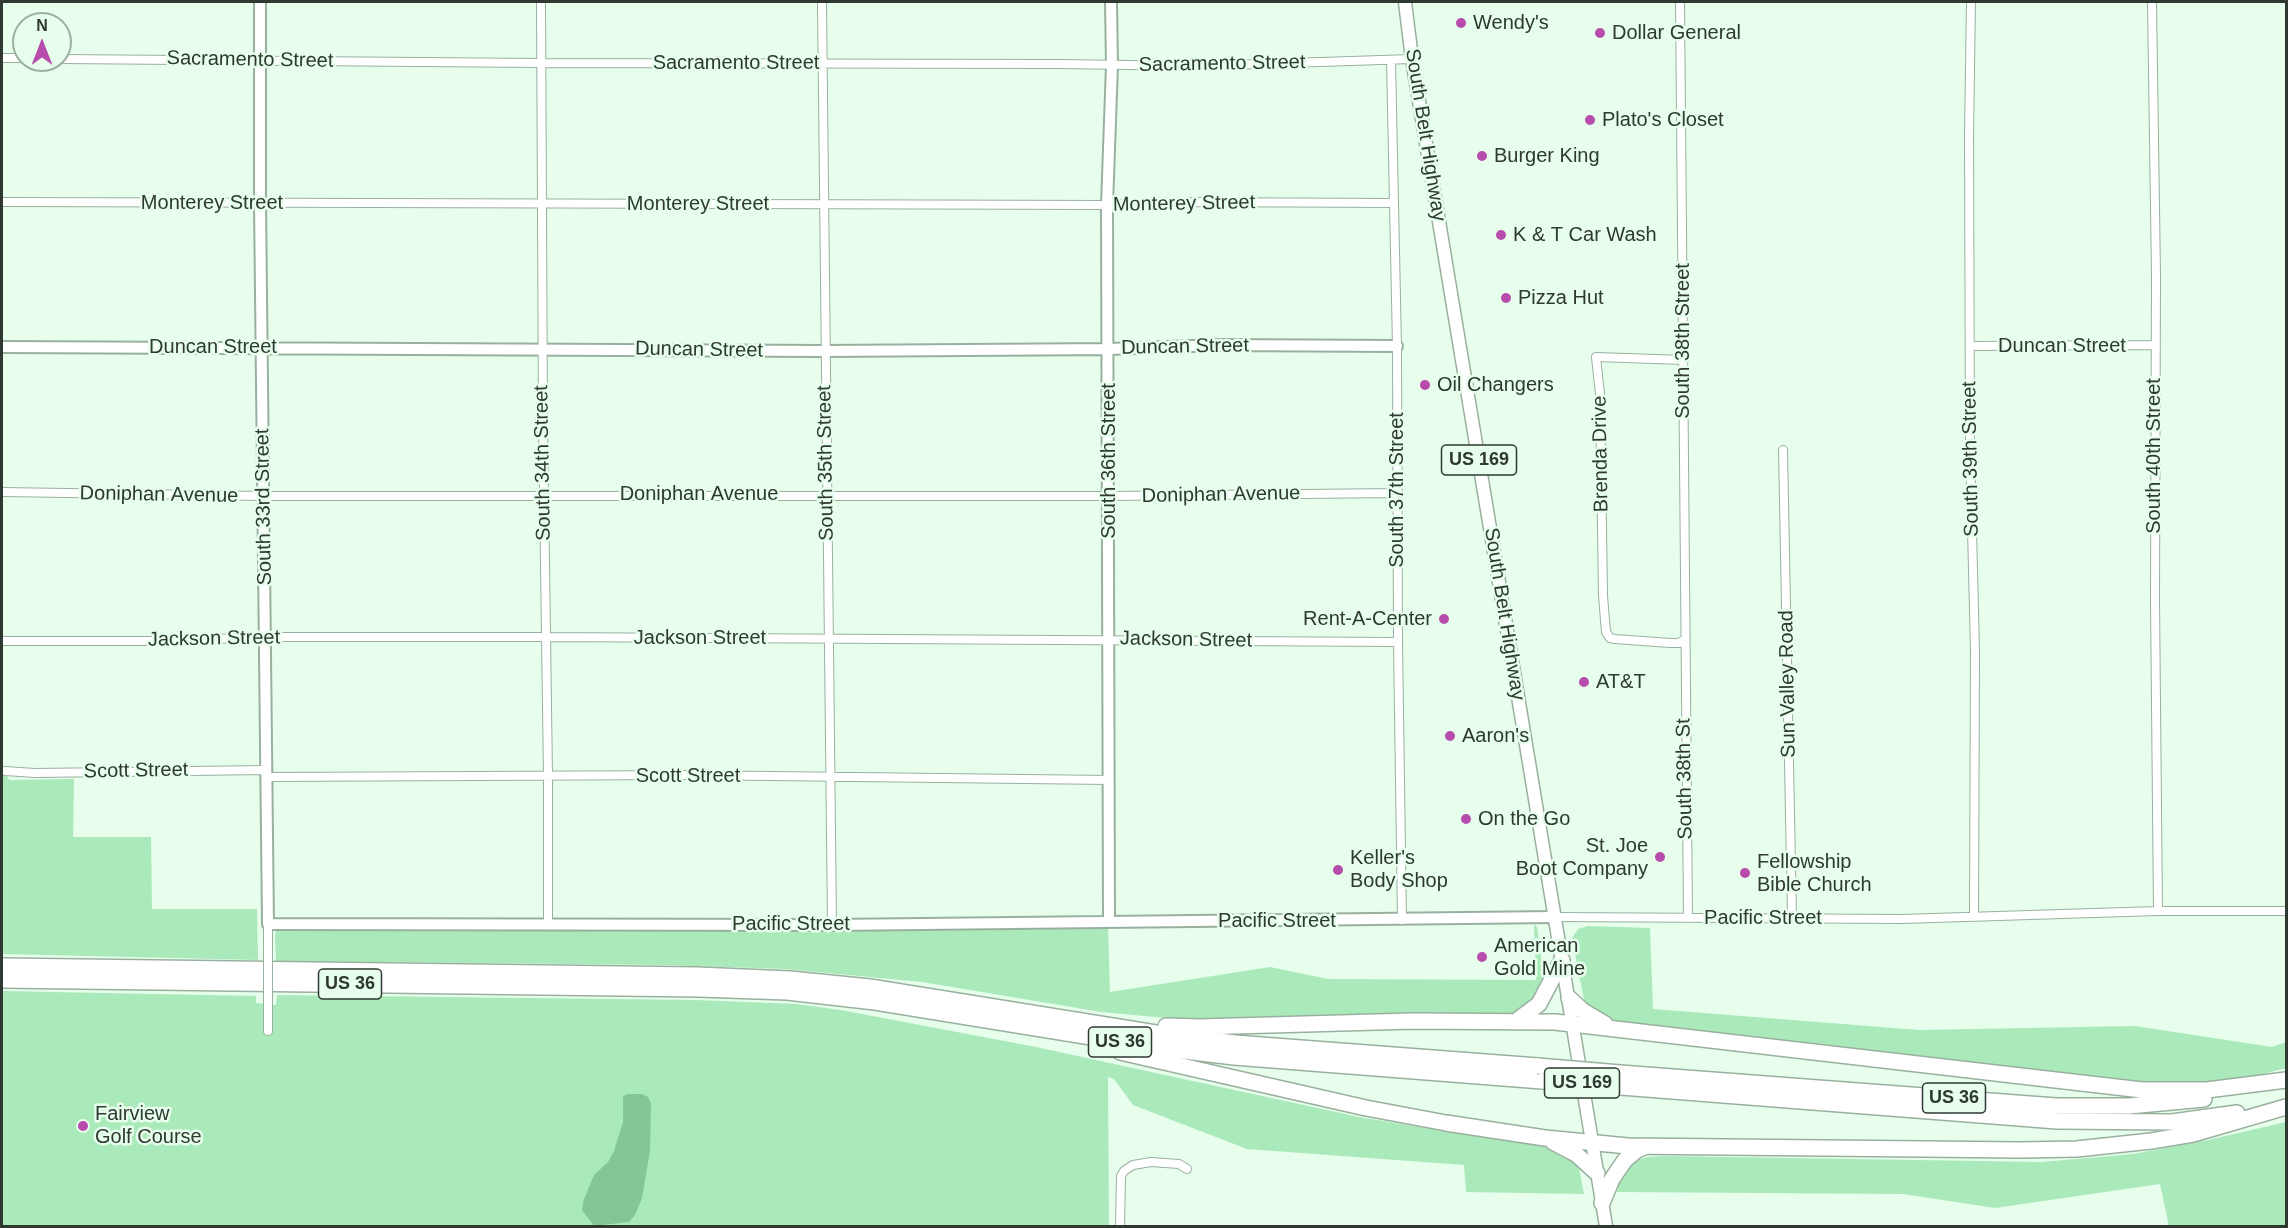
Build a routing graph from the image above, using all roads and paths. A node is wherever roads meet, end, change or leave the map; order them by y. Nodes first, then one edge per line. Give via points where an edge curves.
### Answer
1 (260, 2) edge
2 (541, 2) edge
3 (822, 2) edge
4 (1111, 2) edge
5 (1405, 2) edge
6 (1680, 2) edge
7 (1971, 2) edge
8 (2152, 2) edge
9 (72, 59) edge
10 (1412, 59) junction
11 (1391, 60) junction
12 (260, 61) junction
13 (542, 63) junction
14 (822, 63) junction
15 (1112, 65) junction
16 (2, 202) edge
17 (260, 203) junction
18 (1394, 203) junction
19 (542, 204) junction
20 (824, 204) junction
21 (1107, 205) junction
22 (2154, 345) junction
23 (1397, 346) junction
24 (1970, 346) junction
25 (2, 347) edge
26 (262, 347) junction
27 (542, 349) junction
28 (1108, 349) junction
29 (824, 351) junction
30 (1684, 360) junction
31 (1783, 450) dead end
32 (2, 492) edge
33 (1397, 493) junction
34 (544, 494) junction
35 (826, 494) junction
36 (263, 496) junction
37 (1109, 496) junction
38 (265, 637) junction
39 (545, 637) junction
40 (828, 639) junction
41 (1108, 639) junction
42 (1684, 640) junction
43 (2, 641) edge
44 (1398, 642) junction
45 (5, 771) dead end
46 (267, 773) junction
47 (548, 776) junction
48 (830, 778) junction
49 (1109, 780) junction
50 (2286, 910) edge
51 (2158, 911) junction
52 (1974, 916) junction
53 (1555, 917) junction
54 (1688, 918) junction
55 (1792, 918) junction
56 (1402, 920) junction
57 (1108, 921) junction
58 (268, 924) junction
59 (548, 924) junction
60 (832, 924) junction
61 (1562, 960) junction
62 (2, 966) edge
63 (2, 980) edge
64 (1569, 998) junction
65 (1080, 1022) junction
66 (1515, 1022) junction
67 (1573, 1024) junction
68 (1028, 1027) junction
69 (1610, 1027) junction
70 (268, 1031) dead end
71 (1540, 1073) junction
72 (1621, 1080) junction
73 (2286, 1081) edge
74 (2286, 1106) edge
75 (1545, 1138) junction
76 (1592, 1143) junction
77 (1647, 1146) junction
78 (1187, 1169) dead end
79 (1597, 1173) junction
80 (1602, 1203) junction
81 (1120, 1227) edge
82 (1606, 1227) edge

1 - 12 street, South 33rd Street
2 - 13 street, South 34th Street
3 - 14 street, South 35th Street
4 - 15 street, South 36th Street
5 - 10 main road, South Belt Highway / US 169
6 - 30 street, South 38th Street
7 - 24 street, South 39th Street
8 - 22 street, South 40th Street
9 - 12 street, Sacramento Street
10 - 11 street, Sacramento Street
10 - 53 main road, South Belt Highway / US 169
11 - 15 street, Sacramento Street
11 - 18 street, South 37th Street
12 - 13 street, Sacramento Street
12 - 17 street, South 33rd Street
13 - 14 street, Sacramento Street
13 - 19 street, South 34th Street
14 - 15 street, Sacramento Street
14 - 20 street, South 35th Street
15 - 21 street, South 36th Street
16 - 17 street, Monterey Street
17 - 19 street, Monterey Street
17 - 26 street, South 33rd Street
18 - 21 street, Monterey Street
18 - 23 street, South 37th Street
19 - 20 street, Monterey Street
19 - 27 street, South 34th Street
20 - 21 street, Monterey Street
20 - 29 street, South 35th Street
21 - 28 street, South 36th Street
22 - 24 street, Duncan Street
22 - 51 street, South 40th Street
23 - 28 street, Duncan Street
23 - 33 street, South 37th Street
24 - 52 street, South 39th Street
25 - 26 street, Duncan Street
26 - 27 street, Duncan Street
26 - 36 street, South 33rd Street
27 - 29 street, Duncan Street
27 - 34 street, South 34th Street
28 - 29 street, Duncan Street
28 - 37 street, South 36th Street
29 - 35 street, South 35th Street
30 - 42 street, South 38th Street
30 - 42 street, Brenda Drive via 1596,357 1606,632 1610,638 1679,643
31 - 55 street, Sun Valley Road
32 - 36 street, Doniphan Avenue
33 - 37 street, Doniphan Avenue
33 - 44 street, South 37th Street
34 - 35 street, Doniphan Avenue
34 - 36 street, Doniphan Avenue
34 - 39 street, South 34th Street
35 - 37 street, Doniphan Avenue
35 - 40 street, South 35th Street
36 - 38 street, South 33rd Street
37 - 41 street, South 36th Street
38 - 39 street, Jackson Street
38 - 43 street, Jackson Street
38 - 46 street, South 33rd Street
39 - 40 street, Jackson Street
39 - 47 street, South 34th Street
40 - 41 street, Jackson Street
40 - 48 street, South 35th Street
41 - 44 street, Jackson Street
41 - 49 street, South 36th Street
42 - 54 street, South 38th St
44 - 56 street, South 37th Street
45 - 46 street, Scott Street
46 - 47 street, Scott Street
46 - 58 street, South 33rd Street
47 - 48 street, Scott Street
47 - 59 street, South 34th Street
48 - 49 street, Scott Street
48 - 60 street, South 35th Street
49 - 57 street, South 36th Street
50 - 51 street, Pacific Street
51 - 52 street, Pacific Street
52 - 55 street, Pacific Street
53 - 54 street, Pacific Street
53 - 56 street, Pacific Street
53 - 61 main road, South Belt Highway / US 169
54 - 55 street, Pacific Street
56 - 57 street, Pacific Street
57 - 60 street, Pacific Street
58 - 59 street, Pacific Street
58 - 70 street, South 33rd Street, bridge
59 - 60 street, Pacific Street
61 - 64 main road, South Belt Highway / US 169
61 - 66 highway via 1539,1004
62 - 65 highway, US 36 via 759,977 870,987
63 - 68 highway, US 36 via 757,991 875,1002
64 - 67 main road, South Belt Highway / US 169
64 - 69 highway via 1582,1011
65 - 66 highway via 1199,1027
65 - 71 highway, US 36
66 - 67 highway
67 - 69 highway
67 - 76 main road, South Belt Highway / US 169
68 - 71 highway, US 36 via 1234,1057
68 - 75 highway via 1075,1043 1366,1108
69 - 73 highway via 2142,1090 2207,1090
71 - 72 highway, US 36, bridge
72 - 73 highway, US 36 via 2093,1107 2206,1099
72 - 74 highway, US 36 via 2092,1123 2172,1122
74 - 77 highway via 2193,1134 2077,1149
75 - 76 highway
75 - 79 highway via 1569,1149
76 - 77 highway
76 - 79 main road, South Belt Highway / US 169
77 - 80 highway via 1625,1160
78 - 81 street via 1179,1164 1151,1162 1124,1171
79 - 80 main road, South Belt Highway / US 169
80 - 82 main road, South Belt Highway / US 169

